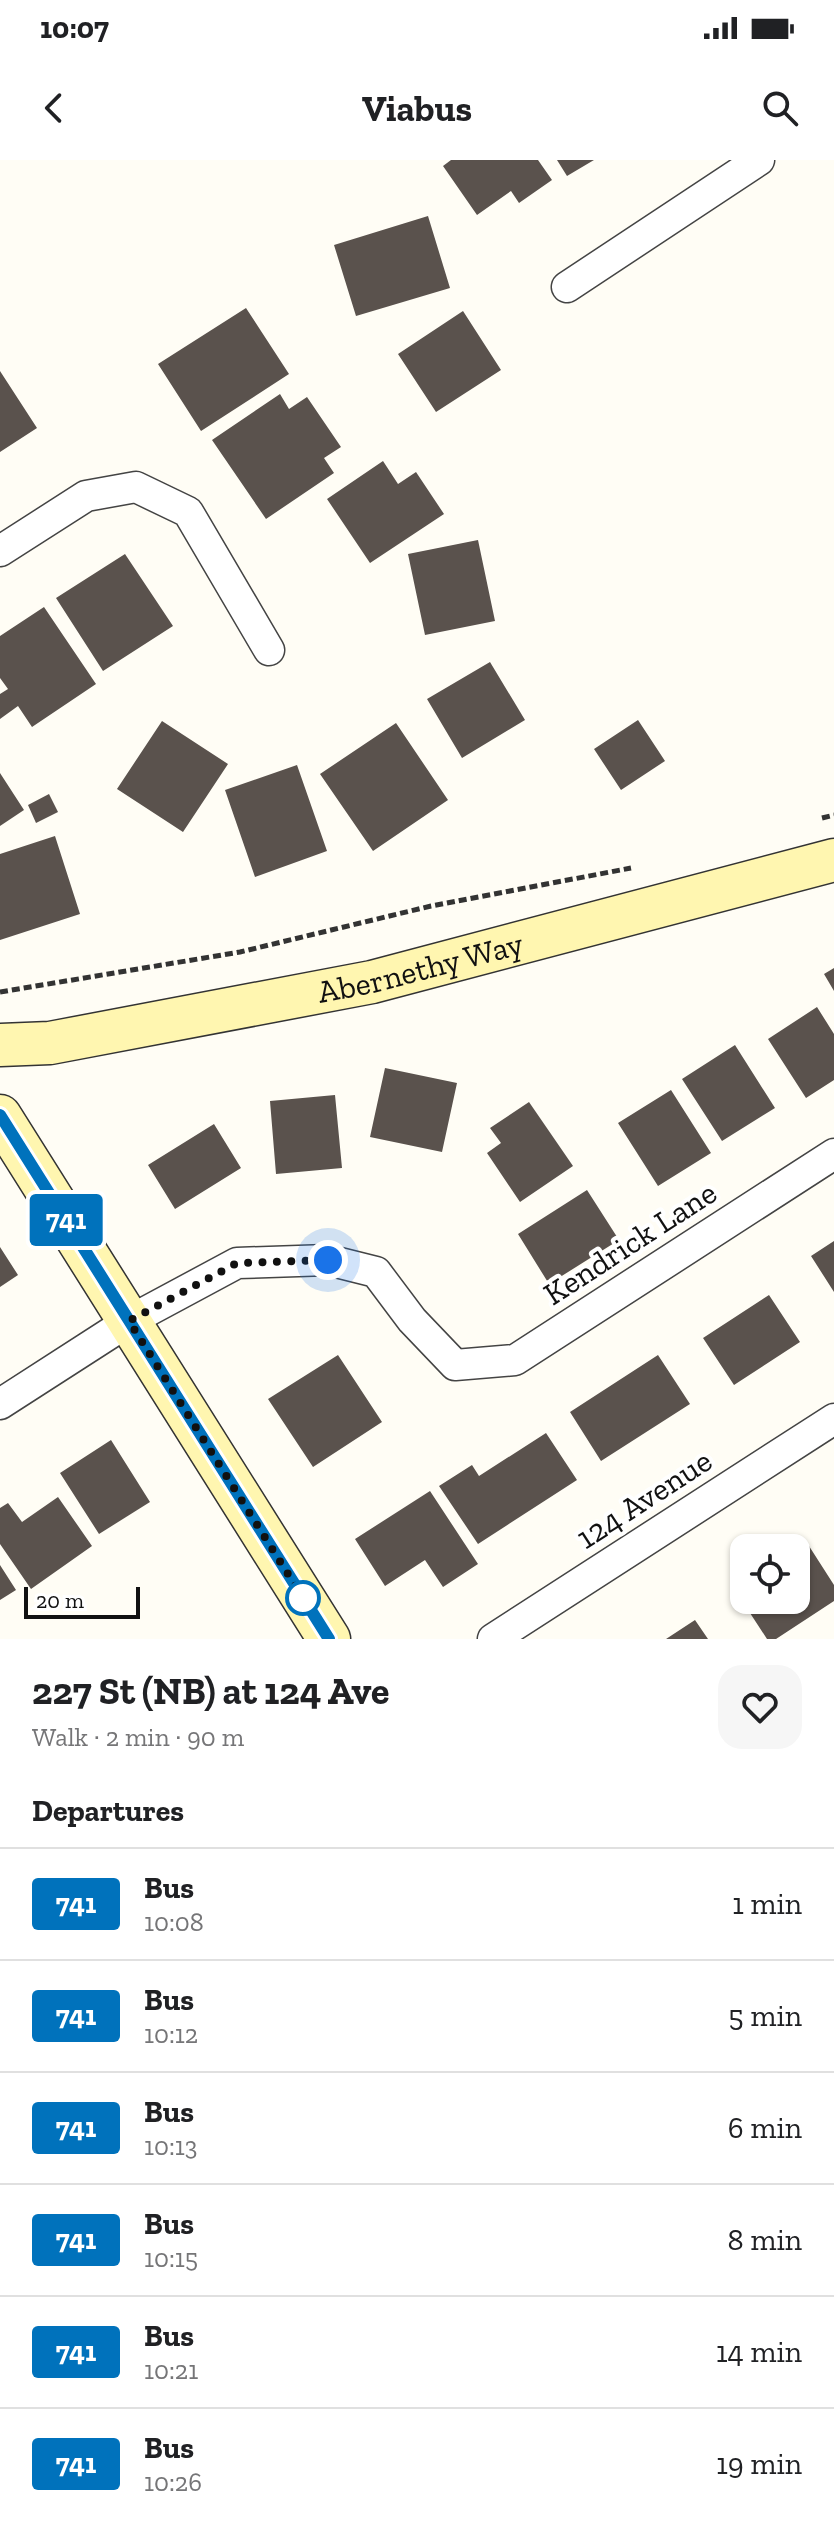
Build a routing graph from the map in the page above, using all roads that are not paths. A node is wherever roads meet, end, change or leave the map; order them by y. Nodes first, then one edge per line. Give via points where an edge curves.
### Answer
1 (759, 160) edge
2 (567, 287) dead end
3 (0, 551) edge
4 (269, 650) dead end
5 (834, 860) edge
6 (0, 1045) edge
7 (0, 1116) edge
8 (834, 1154) edge
9 (129, 1321) junction
10 (0, 1404) edge
11 (834, 1419) edge
12 (329, 1639) edge
13 (493, 1639) edge

1 - 2 street
3 - 4 street via 86,496 136,487 188,512
5 - 6 main road, Abernethy Way via 372,982 50,1043
7 - 9 main road
8 - 9 street, Kendrick Lane via 515,1360 455,1365 376,1272 328,1260 237,1263
9 - 10 street
9 - 12 main road
11 - 13 street, 124 Avenue

